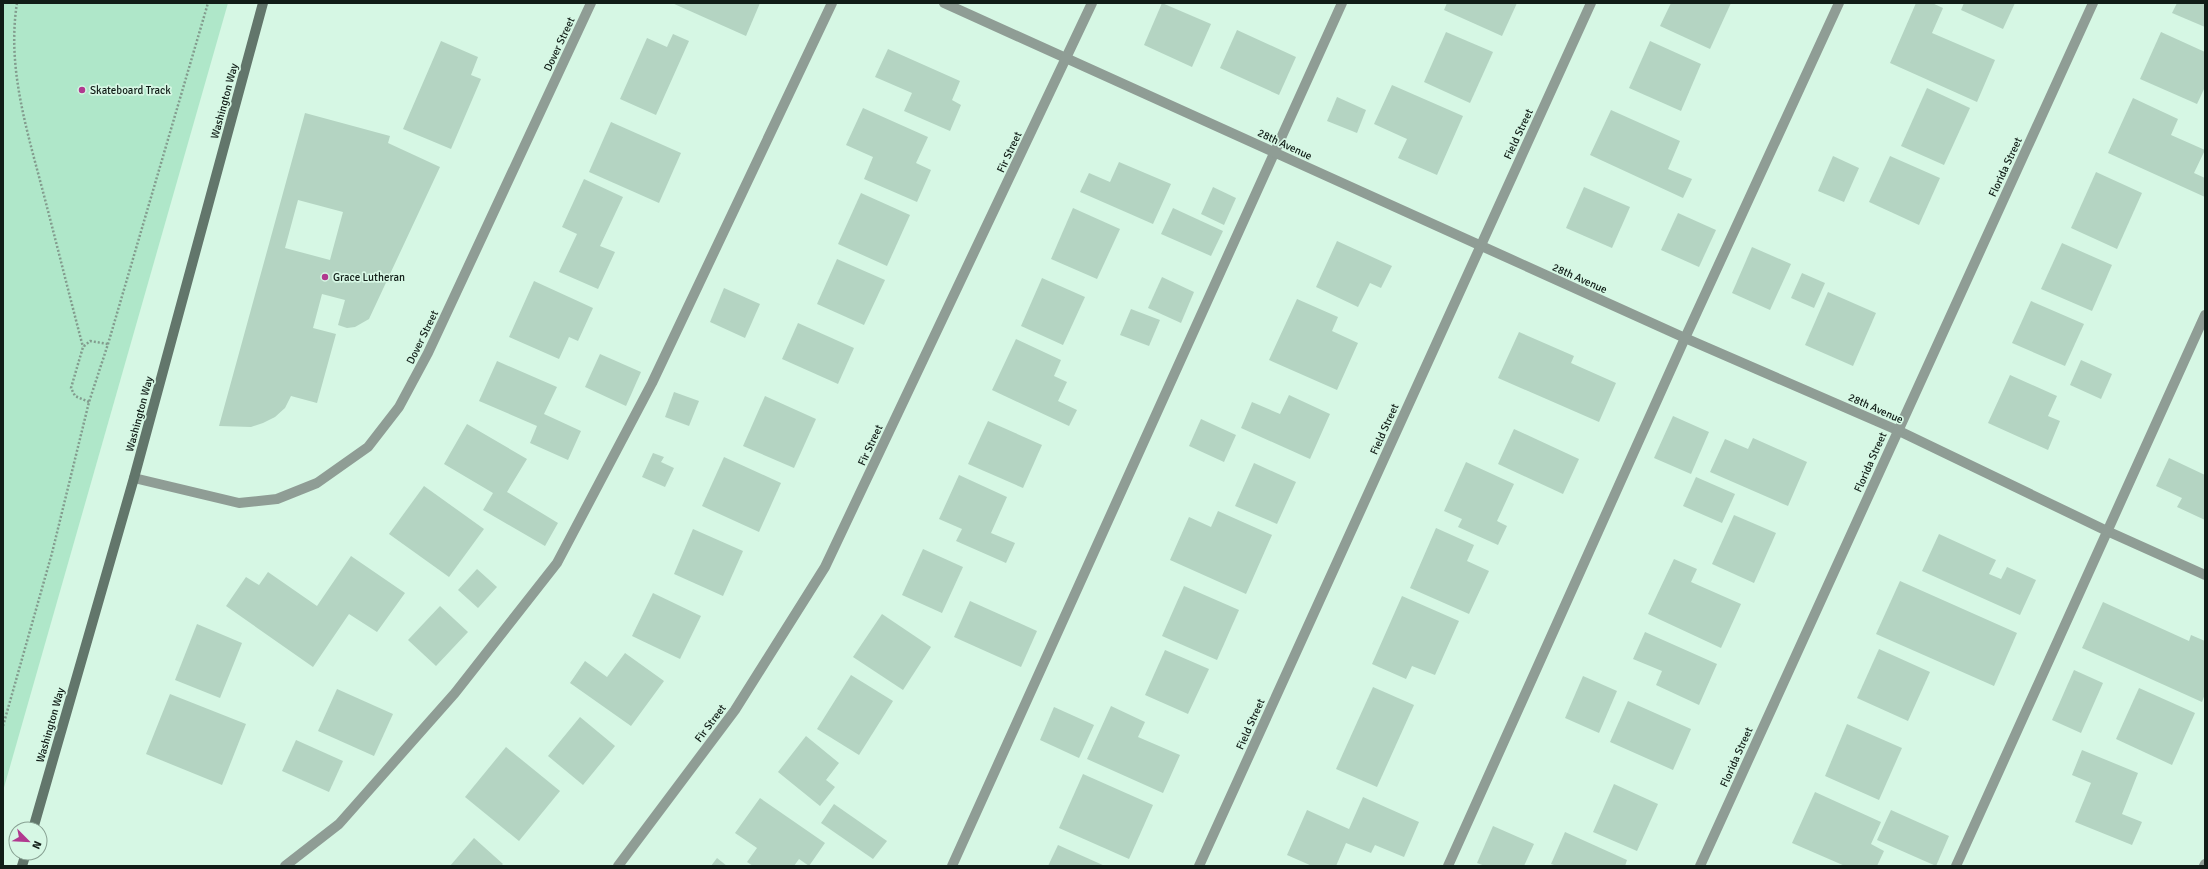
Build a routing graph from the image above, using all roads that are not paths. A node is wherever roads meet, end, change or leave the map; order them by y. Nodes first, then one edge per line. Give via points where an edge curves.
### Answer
1 (263, 3) edge
2 (591, 3) edge
3 (832, 3) edge
4 (944, 3) edge
5 (1092, 3) edge
6 (1342, 3) edge
7 (1591, 3) edge
8 (1839, 3) edge
9 (2093, 3) edge
10 (1067, 58) junction
11 (1274, 152) junction
12 (1480, 246) junction
13 (2205, 315) edge
14 (1685, 338) junction
15 (1897, 430) junction
16 (134, 478) junction
17 (2107, 531) junction
18 (2205, 575) edge
19 (35, 821) edge
20 (285, 866) edge
21 (618, 866) edge
22 (952, 866) edge
23 (1199, 866) edge
24 (1448, 866) edge
25 (1700, 866) edge
26 (1956, 866) edge

1 - 16 main road, Washington Way
2 - 16 street, Dover Street via 428,353 398,407 368,447 317,482 278,499 239,503
3 - 20 street via 652,383 557,563 456,693 339,824
4 - 10 street, 28th Avenue
5 - 10 street, Fir Street
6 - 11 street
7 - 12 street, Field Street
8 - 14 street
9 - 15 street, Florida Street
10 - 11 street, 28th Avenue
10 - 21 street, Fir Street via 825,567 735,710
11 - 12 street, 28th Avenue
11 - 22 street
12 - 14 street, 28th Avenue
12 - 23 street, Field Street
13 - 17 street
14 - 15 street, 28th Avenue
14 - 24 street
15 - 17 street, 28th Avenue
15 - 25 street, Florida Street
16 - 19 main road, Washington Way
17 - 18 street, 28th Avenue
17 - 26 street

